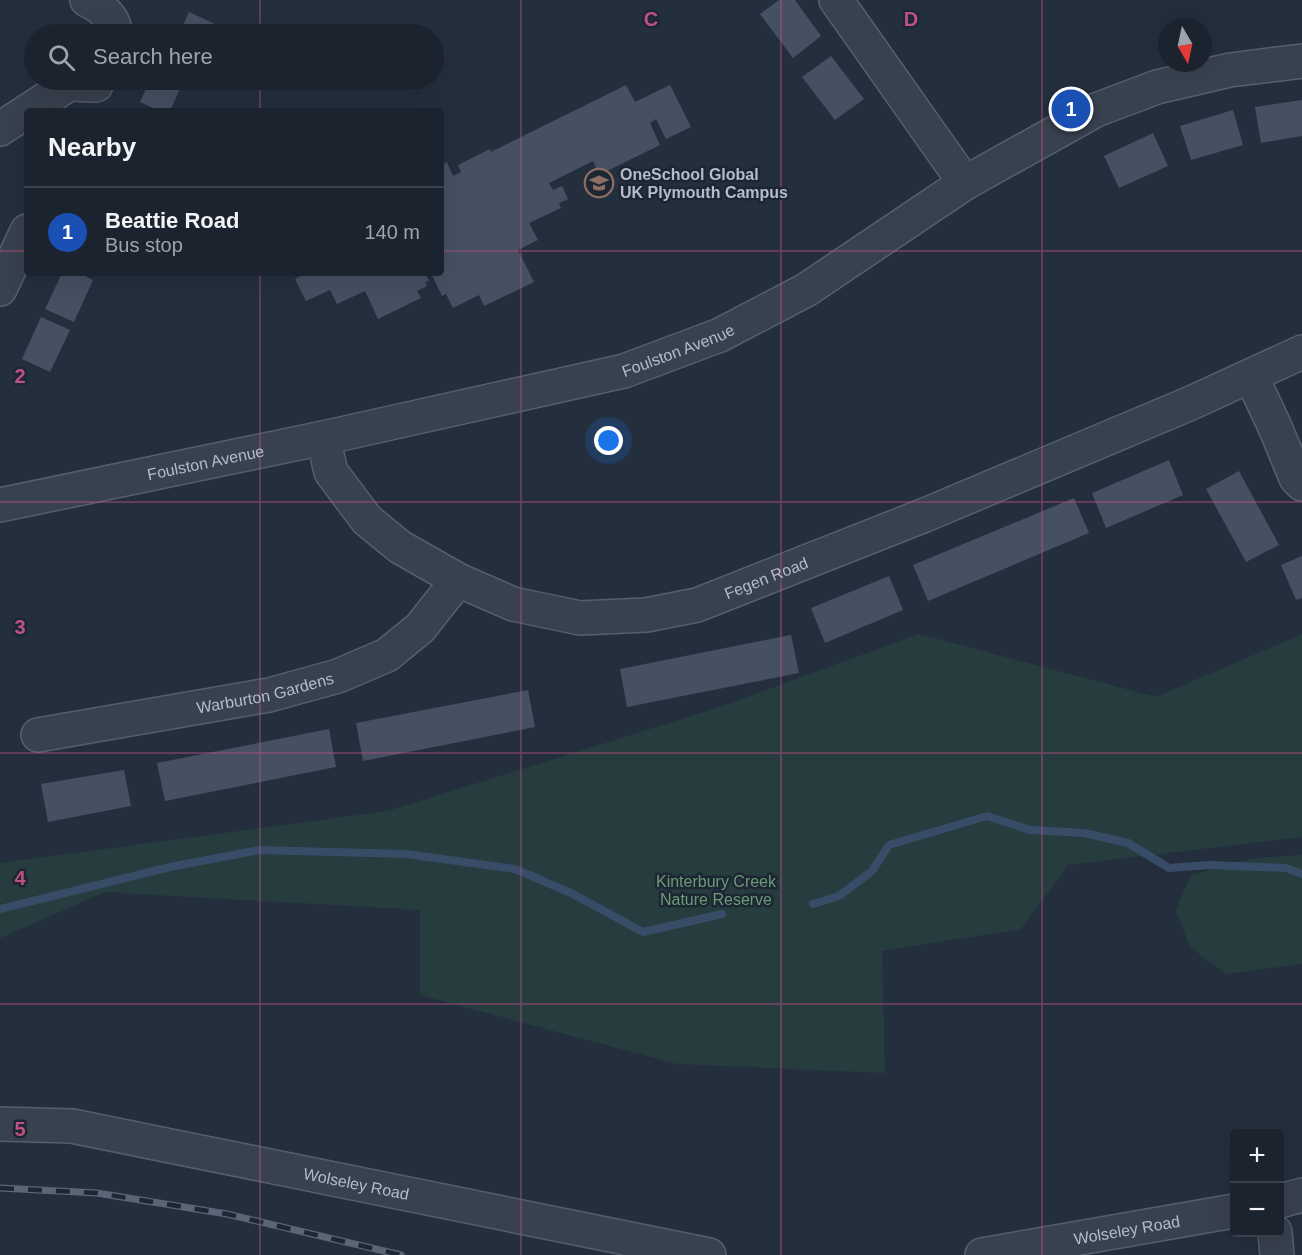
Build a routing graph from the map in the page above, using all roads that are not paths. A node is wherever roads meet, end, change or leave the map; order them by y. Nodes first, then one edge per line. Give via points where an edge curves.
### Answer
1 (87, 0) edge
2 (836, 0) edge
3 (113, 24) edge
4 (1302, 61) edge
5 (60, 90) edge
6 (32, 108) edge
7 (24, 113) edge
8 (0, 129) edge
9 (965, 183) junction
10 (24, 237) edge
11 (0, 288) edge
12 (1302, 352) edge
13 (1251, 376) junction
14 (323, 438) junction
15 (1302, 484) edge
16 (0, 505) edge
17 (458, 580) junction
18 (38, 735) dead end
19 (0, 1124) edge
20 (1302, 1195) edge
21 (1284, 1199) edge
22 (1230, 1212) edge
23 (1275, 1237) edge
24 (709, 1255) edge
25 (982, 1255) edge
26 (1277, 1255) edge

1 - 3 street via 103,8
2 - 9 street
4 - 9 street, Foulston Avenue via 1230,70 1156,87 1096,110
5 - 6 street
7 - 8 street
9 - 14 street, Foulston Avenue via 806,290 720,335 624,371
10 - 11 street
12 - 13 street, Fegen Road
13 - 15 street
13 - 17 street, Fegen Road via 935,510 697,605 646,615 580,618 513,604
14 - 16 street, Foulston Avenue
14 - 17 street, Fegen Road via 331,472 367,520 400,547
17 - 18 street, Warburton Gardens via 420,628 387,655 339,676 269,695
19 - 24 street, Wolseley Road via 72,1126
20 - 21 street
22 - 25 street, Wolseley Road
23 - 26 street

